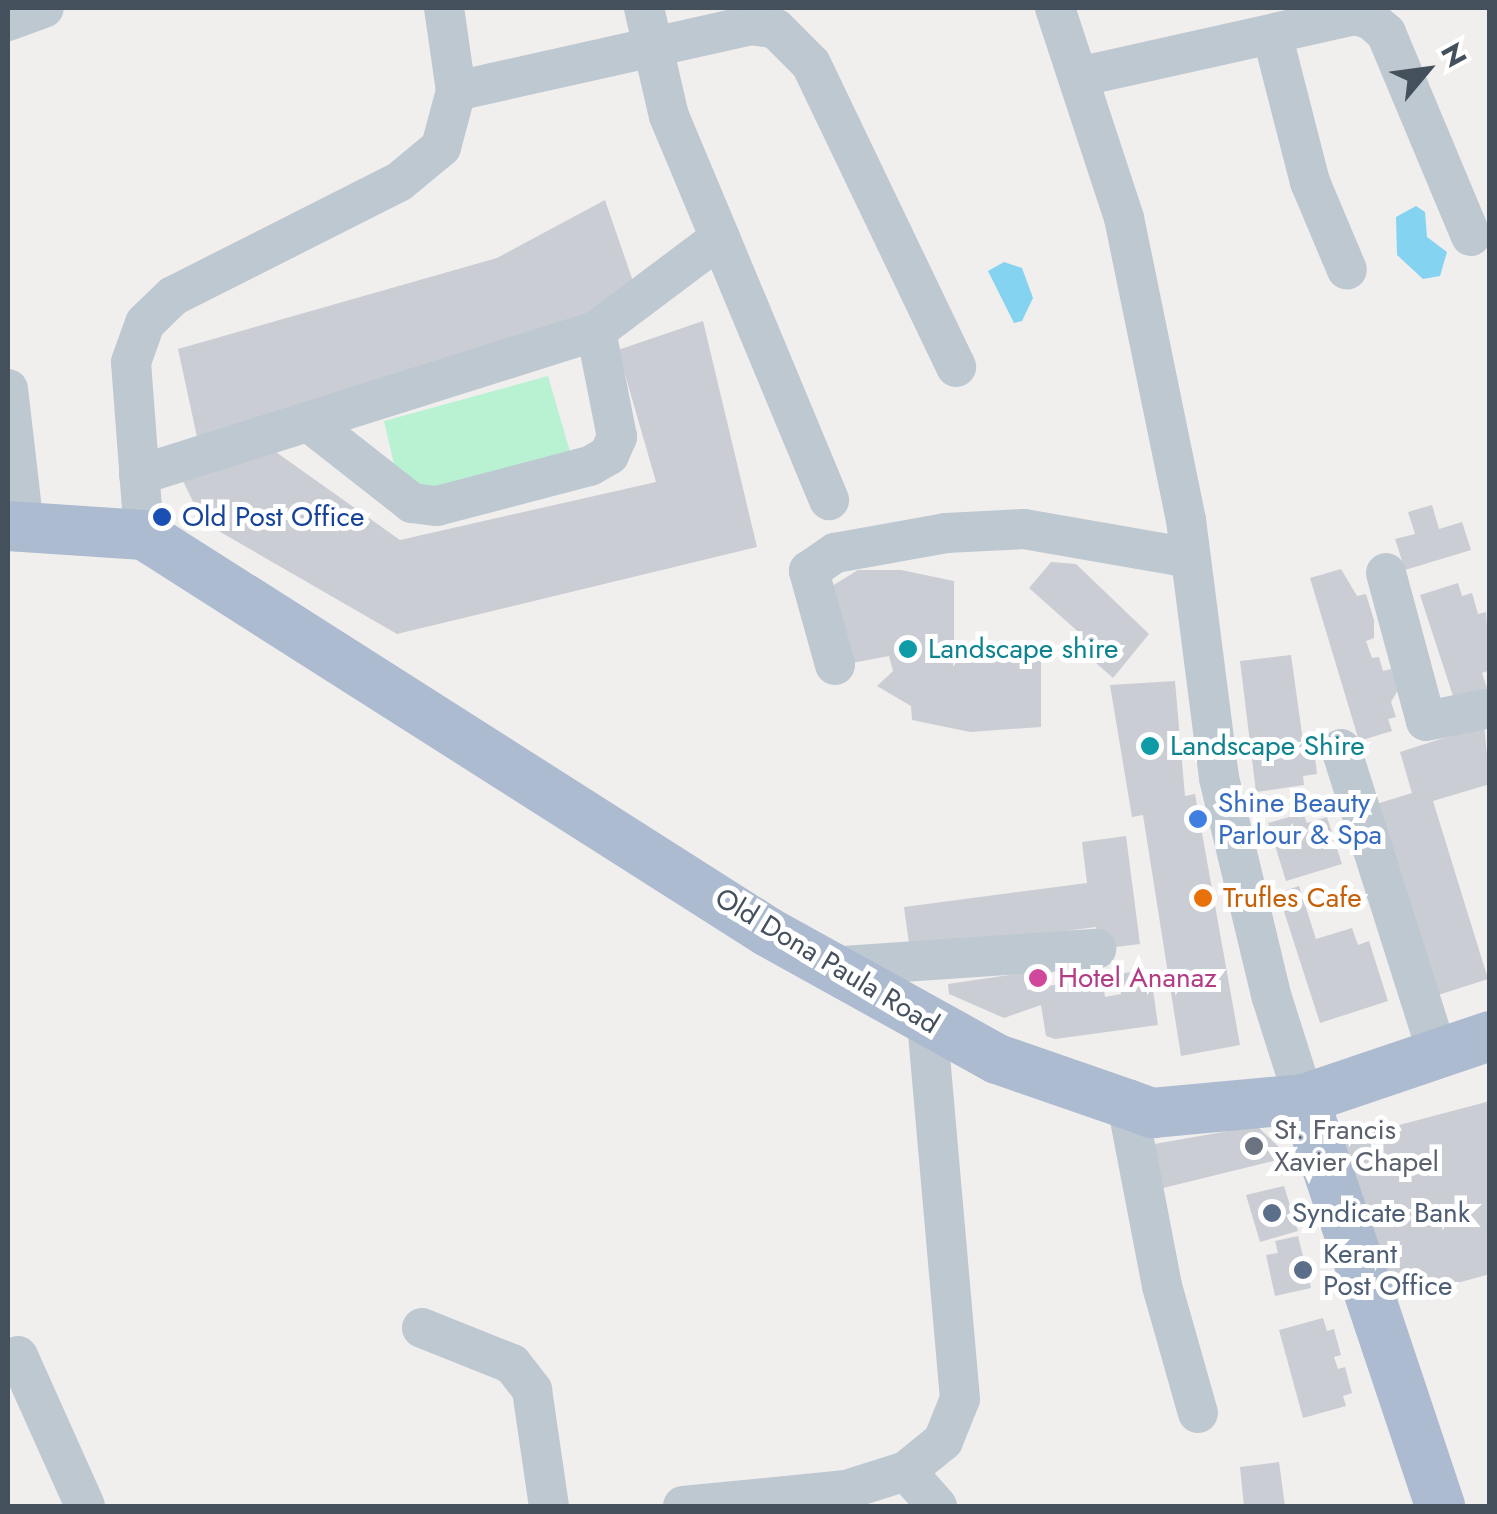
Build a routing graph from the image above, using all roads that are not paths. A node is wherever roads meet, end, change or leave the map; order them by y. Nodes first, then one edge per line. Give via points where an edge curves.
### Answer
1 (44, 8) edge
2 (444, 8) edge
3 (1055, 8) edge
4 (8, 20) edge
5 (649, 26) edge
6 (1272, 34) junction
7 (1078, 77) junction
8 (456, 91) junction
9 (1471, 236) dead end
10 (720, 238) junction
11 (1347, 270) dead end
12 (596, 331) junction
13 (956, 368) dead end
14 (8, 389) edge
15 (310, 424) junction
16 (139, 475) junction
17 (829, 500) dead end
18 (16, 526) edge
19 (144, 534) junction
20 (1190, 558) junction
21 (1386, 573) dead end
22 (834, 665) dead end
23 (1490, 708) edge
24 (1342, 749) dead end
25 (1096, 948) dead end
26 (830, 967) junction
27 (927, 1021) junction
28 (1490, 1036) edge
29 (1437, 1052) junction
30 (1304, 1100) junction
31 (1126, 1104) junction
32 (422, 1328) dead end
33 (18, 1356) dead end
34 (1198, 1413) dead end
35 (906, 1471) junction
36 (85, 1506) edge
37 (549, 1506) edge
38 (683, 1506) edge
39 (936, 1506) edge
40 (1440, 1506) edge

1 - 4 street
2 - 8 street
3 - 7 street
5 - 8 street
5 - 10 street via 669,116
5 - 13 street via 752,25 776,29 794,42
6 - 7 street
6 - 9 street via 1356,15 1386,33
6 - 11 street via 1310,182
7 - 20 street via 1124,218 1145,403
8 - 16 street via 442,148 400,182 173,296 145,324 131,362
10 - 12 street
10 - 17 street
12 - 15 street
12 - 15 street via 616,437 610,455 590,466 437,506 412,503
14 - 18 street
15 - 16 street
16 - 19 street
18 - 19 main road, Old Dona Paula Road
19 - 26 main road, Old Dona Paula Road
20 - 22 street via 1024,529 946,533 835,553 809,571
20 - 30 street via 1220,778 1272,998
21 - 23 street via 1426,721
24 - 29 street
25 - 26 street
26 - 27 main road, Old Dona Paula Road
27 - 31 main road, Old Dona Paula Road via 997,1060
27 - 35 street via 960,1398 943,1440
28 - 29 main road, Old Dona Paula Road
29 - 30 main road, Old Dona Paula Road
30 - 31 main road, Old Dona Paula Road via 1152,1112
30 - 40 main road
31 - 34 street via 1162,1286
32 - 37 street via 512,1364 532,1390
33 - 36 street
35 - 38 street via 846,1490
35 - 39 street

